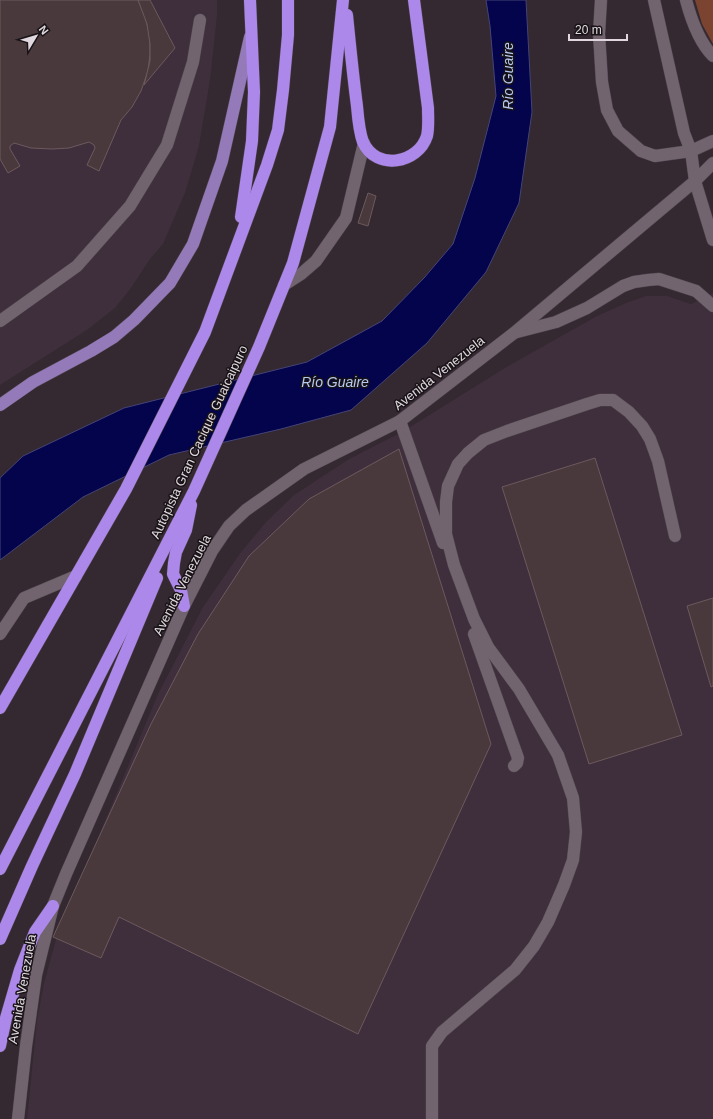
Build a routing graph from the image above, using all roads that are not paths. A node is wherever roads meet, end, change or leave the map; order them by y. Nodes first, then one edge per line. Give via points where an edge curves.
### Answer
1 (242, 0) edge
2 (250, 0) edge
3 (288, 0) edge
4 (345, 0) edge
5 (414, 0) edge
6 (601, 0) edge
7 (654, 0) edge
8 (686, 0) edge
9 (200, 20) dead end
10 (251, 34) junction
11 (713, 56) edge
12 (713, 141) edge
13 (364, 143) junction
14 (691, 151) junction
15 (713, 163) edge
16 (695, 181) junction
17 (713, 240) edge
18 (236, 246) junction
19 (284, 285) junction
20 (713, 306) edge
21 (0, 321) edge
22 (514, 333) junction
23 (0, 405) edge
24 (400, 421) junction
25 (195, 489) junction
26 (675, 536) dead end
27 (76, 576) junction
28 (184, 606) junction
29 (0, 634) edge
30 (0, 708) edge
31 (514, 766) dead end
32 (0, 869) edge
33 (53, 906) junction
34 (0, 939) edge
35 (0, 1046) edge
36 (18, 1119) edge
37 (432, 1119) edge

1 - 10 highway
2 - 10 highway
3 - 18 highway via 288,35 278,130
4 - 13 highway via 355,91
4 - 19 highway, Autopista Gran Cacique Guaicaipuro via 330,127 293,263
5 - 13 highway via 428,108 427,137 412,155 395,161 375,156
6 - 14 street via 599,34 602,82 607,110 618,131 641,151 655,156
7 - 14 street via 684,132
8 - 11 street via 701,39
9 - 21 street via 193,62 167,145 130,206 77,266
10 - 18 highway via 254,92 252,141
10 - 23 main road via 222,161 193,244 170,283 114,337 33,382
12 - 14 street
13 - 19 street via 346,218 316,260
14 - 16 street
15 - 16 street, Avenida Venezuela
16 - 17 street
16 - 22 street, Avenida Venezuela
18 - 27 highway via 205,332 126,489
19 - 25 highway, Autopista Gran Cacique Guaicaipuro
20 - 22 street via 696,291 659,279 648,280 623,286 587,308 556,322
22 - 24 street, Avenida Venezuela
24 - 28 street, Avenida Venezuela via 304,469 246,510 229,526 212,551
24 - 31 street via 518,758
25 - 28 highway via 186,530 174,563 174,574
25 - 32 highway, Autopista Gran Cacique Guaicaipuro
25 - 34 highway via 75,774
26 - 37 street via 660,468 650,439 629,412 613,400 600,400 484,440 458,464 448,486 446,534 469,606 488,647 519,688 558,755 573,798 576,832 573,860 564,885 534,946 515,970 442,1032 432,1046
27 - 29 street via 24,598
27 - 30 highway
28 - 33 street, Avenida Venezuela
33 - 35 highway via 35,932 20,970
33 - 36 street, Avenida Venezuela via 36,975

